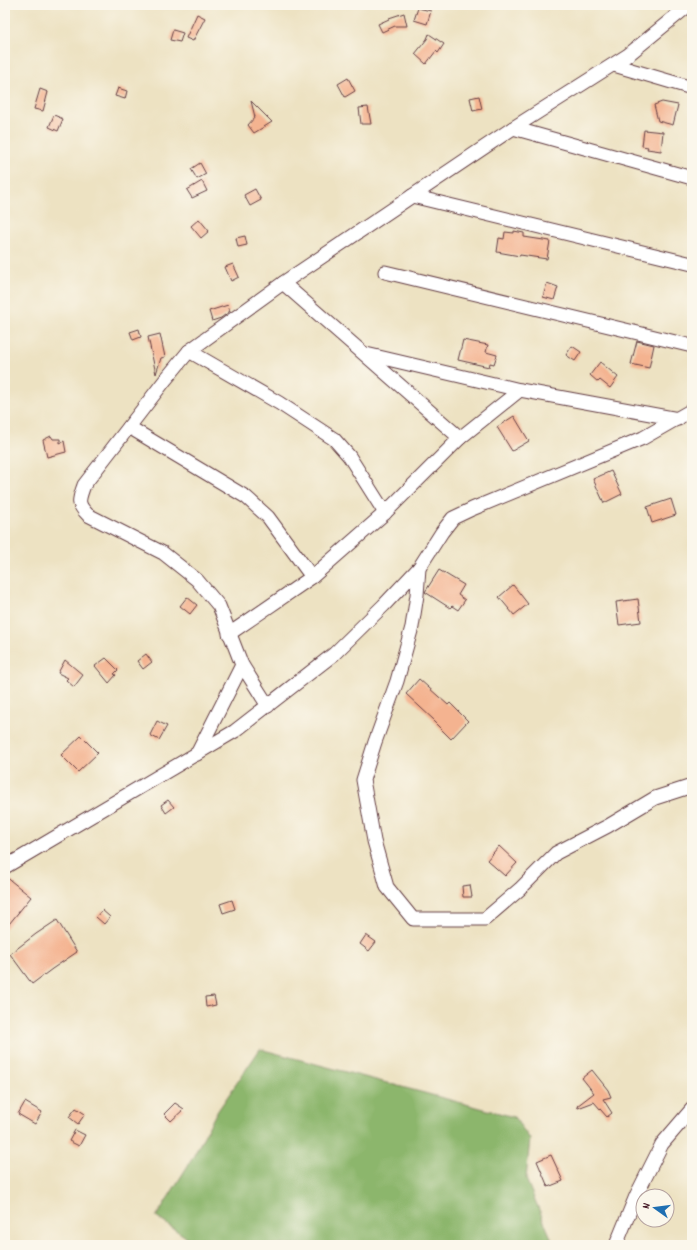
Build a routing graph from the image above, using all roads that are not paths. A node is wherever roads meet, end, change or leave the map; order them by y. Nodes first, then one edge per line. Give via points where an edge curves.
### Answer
1 (689, 5) edge
2 (614, 65) junction
3 (692, 88) edge
4 (513, 128) junction
5 (692, 178) edge
6 (412, 196) junction
7 (692, 264) edge
8 (385, 272) dead end
9 (283, 282) junction
10 (692, 346) edge
11 (190, 351) junction
12 (366, 354) junction
13 (520, 390) junction
14 (692, 410) edge
15 (678, 418) junction
16 (129, 427) junction
17 (460, 438) junction
18 (384, 514) junction
19 (419, 568) junction
20 (312, 577) junction
21 (229, 634) junction
22 (242, 665) junction
23 (268, 706) junction
24 (197, 754) junction
25 (692, 786) edge
26 (5, 867) edge
27 (692, 1109) edge
28 (616, 1245) edge

1 - 2 street
2 - 3 street
2 - 4 street
4 - 5 street
4 - 6 street
6 - 7 street
6 - 9 street
8 - 10 street
9 - 11 street
9 - 12 street
11 - 16 street
11 - 18 street via 279,403 334,439 349,456
12 - 13 street
12 - 17 street
13 - 15 street
13 - 17 street
14 - 15 street
15 - 19 street via 644,438 453,518
16 - 20 street via 246,497 268,517
16 - 21 street via 84,485 79,499 81,507 88,515 163,553 197,580 219,606
17 - 18 street
18 - 20 street
19 - 23 street via 334,654
19 - 25 street via 412,627 363,780 374,841 386,887 413,919 485,919 556,853 655,798
20 - 21 street
21 - 22 street
22 - 23 street
22 - 24 street
23 - 24 street via 235,731
24 - 26 street
27 - 28 street via 662,1144 636,1196

